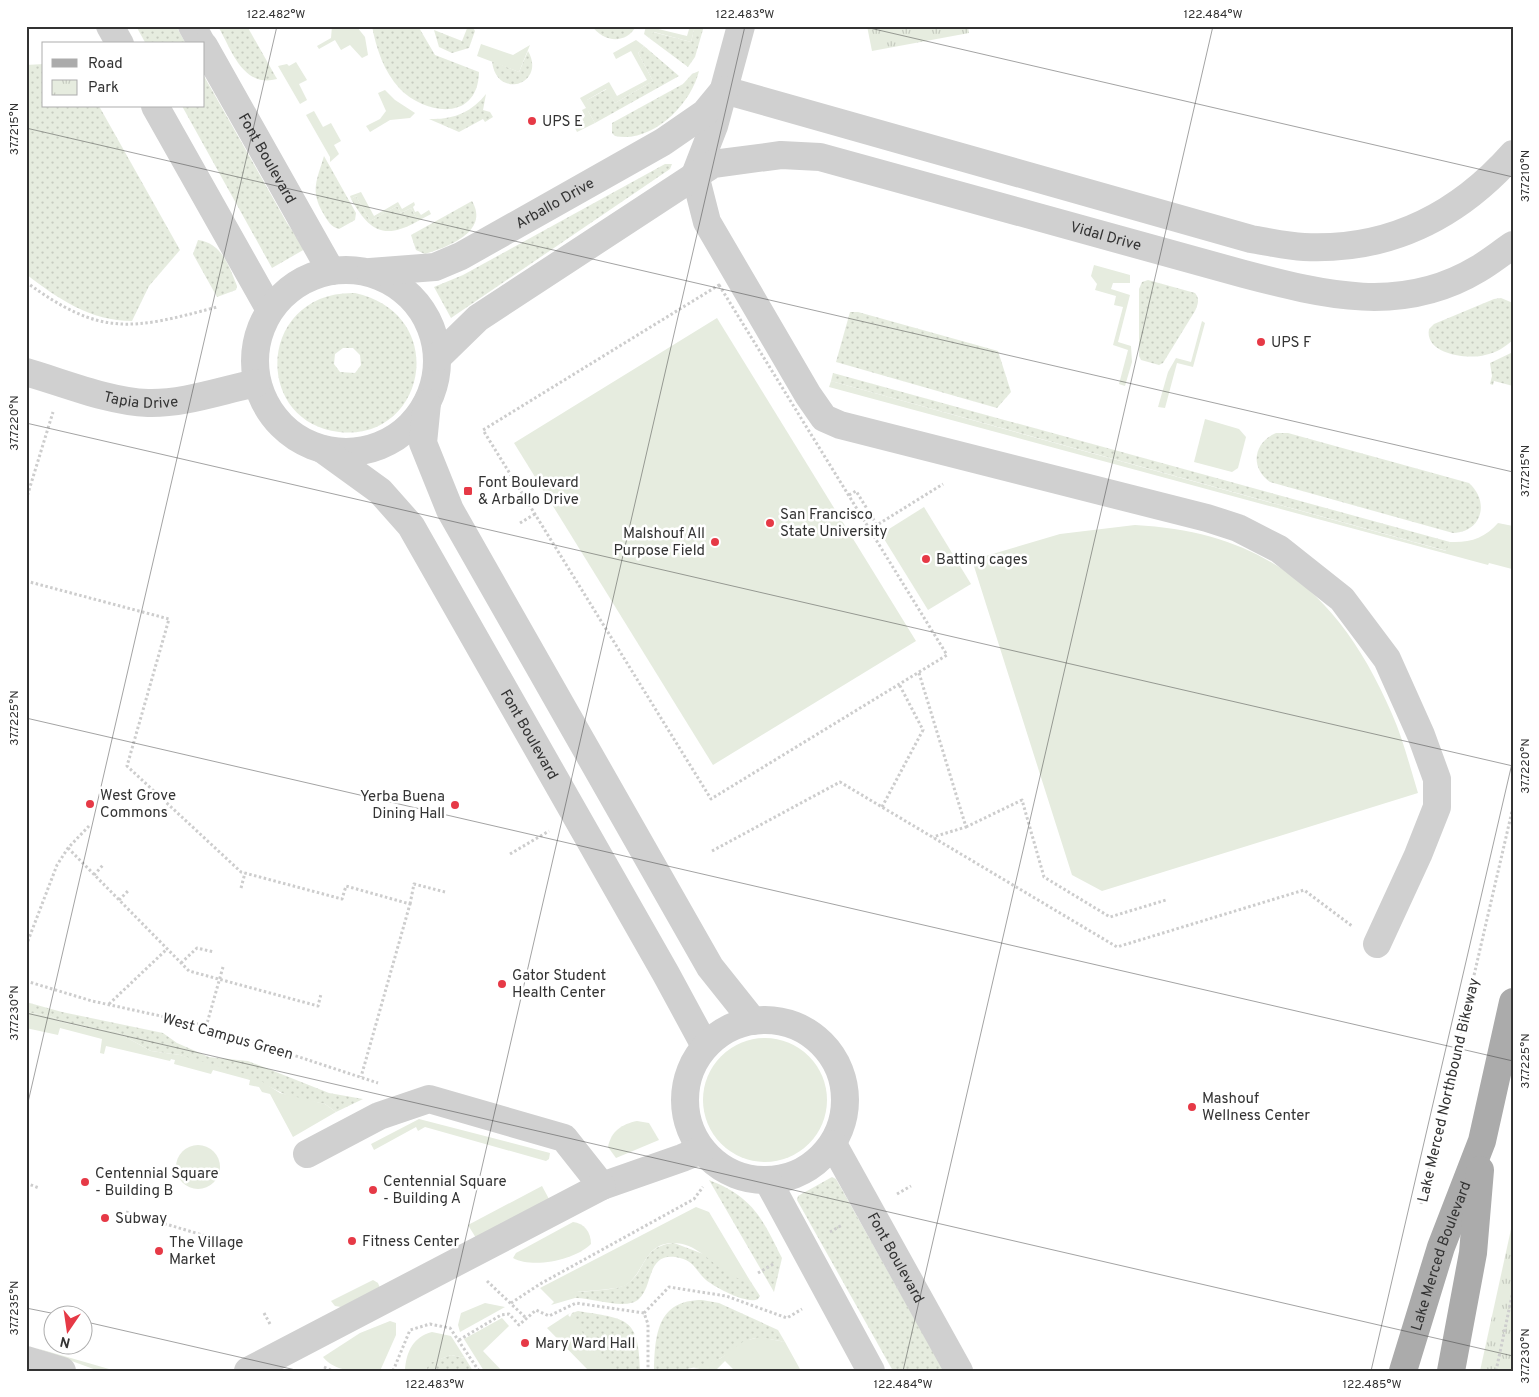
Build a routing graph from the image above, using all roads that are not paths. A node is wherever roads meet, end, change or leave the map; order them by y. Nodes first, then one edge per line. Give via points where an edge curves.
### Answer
1 (110, 26) edge
2 (192, 26) edge
3 (741, 26) edge
4 (119, 42) edge
5 (201, 42) edge
6 (205, 49) edge
7 (724, 90) junction
8 (156, 108) edge
9 (1513, 154) edge
10 (695, 175) junction
11 (1513, 244) edge
12 (1304, 247) junction
13 (331, 271) junction
14 (367, 272) junction
15 (1300, 289) junction
16 (270, 310) junction
17 (438, 356) junction
18 (26, 372) edge
19 (257, 383) junction
20 (427, 402) junction
21 (322, 449) junction
22 (1377, 944) road end
23 (1513, 1002) edge
24 (752, 1021) junction
25 (705, 1046) junction
26 (1482, 1141) junction
27 (833, 1144) junction
28 (701, 1150) junction
29 (307, 1154) dead end
30 (768, 1181) junction
31 (602, 1186) junction
32 (26, 1360) edge
33 (62, 1371) edge
34 (248, 1371) edge
35 (871, 1371) edge
36 (959, 1371) edge
37 (1403, 1371) edge
38 (1451, 1371) edge

1 - 4 street
2 - 5 street, Font Boulevard
3 - 7 street, Arballo Drive
6 - 13 street, Font Boulevard
7 - 10 street, Arballo Drive
7 - 12 street via 1252,239
7 - 14 street, Arballo Drive via 704,113 663,142 461,256 435,267
8 - 16 street
9 - 12 street via 1492,178 1455,207 1411,230 1362,244
10 - 15 street, Vidal Drive via 713,164 751,157 820,156
10 - 17 street via 478,318
10 - 22 street via 707,222 824,418 840,425 1238,528 1279,549 1342,599 1387,659 1437,780 1437,806
11 - 15 street, Vidal Drive via 1477,269 1436,288 1392,297 1346,297
12 - 15 street
13 - 14 street, Arballo Drive
13 - 16 street via 300,282
14 - 17 street via 398,286 419,306 432,332
16 - 19 street via 259,332 254,356
17 - 20 street via 434,385
18 - 19 street, Tapia Drive via 113,397 148,403
19 - 21 street via 271,414 292,435
20 - 21 street via 413,423 384,444 350,452
20 - 24 street via 423,443 450,510 710,967
21 - 25 street, Font Boulevard via 380,491 412,526
23 - 26 main road, Lake Merced Boulevard
24 - 25 street via 718,1034
24 - 27 street via 773,1020 805,1031 826,1048 838,1066 844,1085 845,1105 842,1126
25 - 28 street via 690,1070 684,1098 688,1126
26 - 37 main road, Lake Merced Boulevard via 1438,1256
26 - 38 main road, Lake Merced Boulevard via 1474,1253
27 - 30 street via 804,1171
27 - 36 street, Font Boulevard
28 - 30 street via 724,1170 737,1176
28 - 31 street
29 - 31 street via 379,1116 429,1099 564,1138
30 - 35 street
31 - 34 street
32 - 33 street

